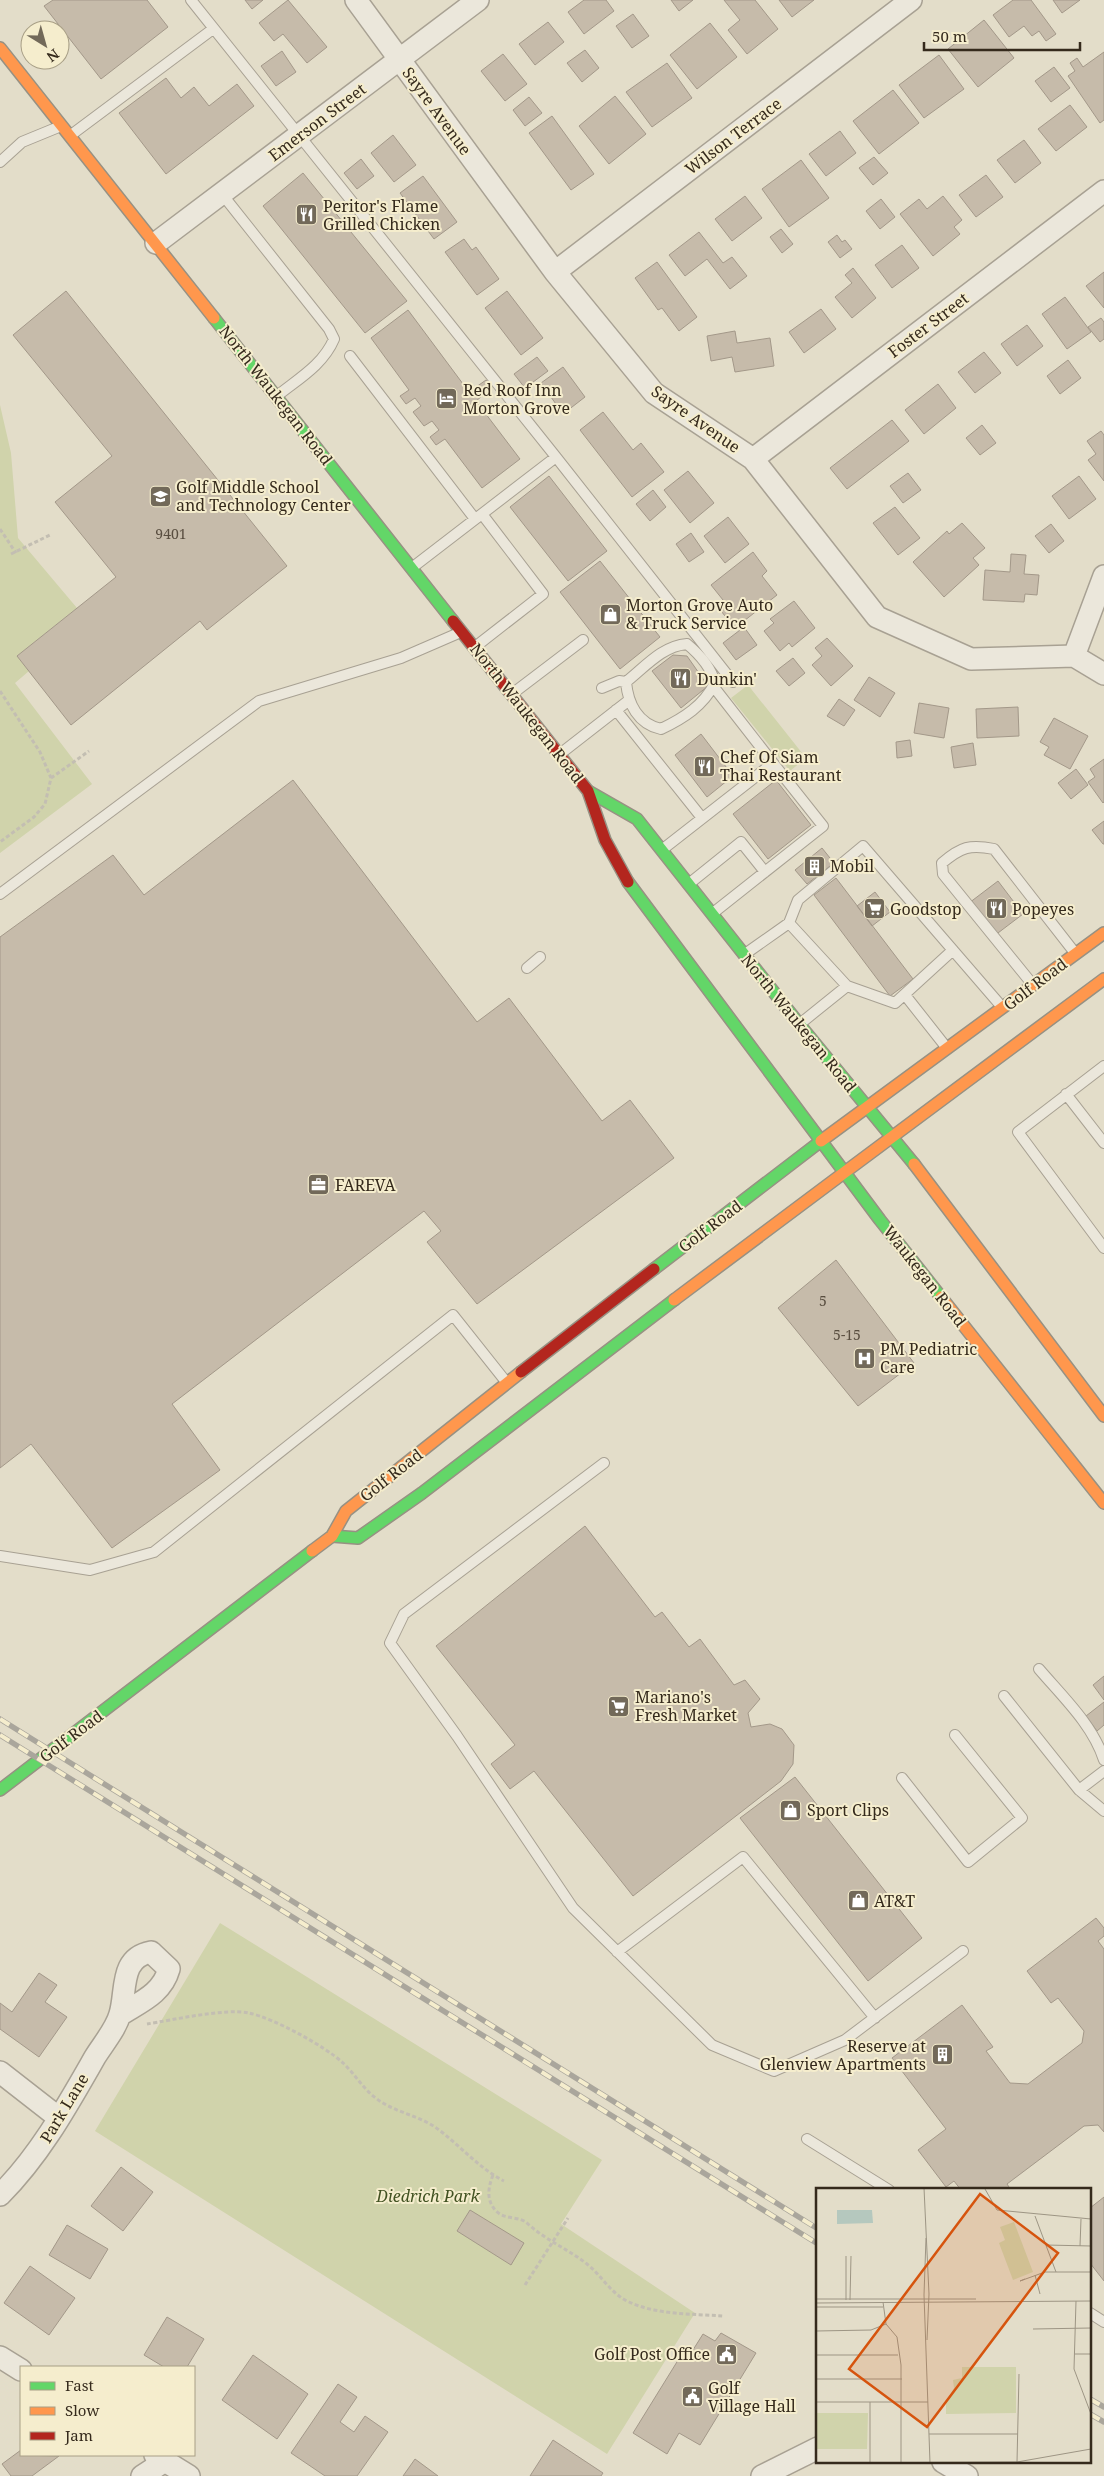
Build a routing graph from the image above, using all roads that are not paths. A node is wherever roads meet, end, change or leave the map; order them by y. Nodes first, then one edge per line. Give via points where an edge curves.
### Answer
1 (192, 0) edge
2 (356, 0) edge
3 (478, 0) edge
4 (911, 0) edge
5 (213, 29) junction
6 (0, 48) edge
7 (400, 60) junction
8 (62, 126) junction
9 (70, 136) junction
10 (298, 136) junction
11 (0, 162) edge
12 (1104, 191) edge
13 (222, 194) junction
14 (156, 243) junction
15 (555, 272) junction
16 (350, 356) dead end
17 (276, 396) junction
18 (556, 457) junction
19 (752, 459) junction
20 (478, 517) junction
21 (412, 568) junction
22 (1104, 576) edge
23 (462, 631) junction
24 (583, 640) dead end
25 (475, 648) junction
26 (1074, 656) junction
27 (1104, 674) edge
28 (626, 682) junction
29 (733, 682) dead end
30 (713, 686) junction
31 (602, 688) dead end
32 (511, 694) junction
33 (628, 701) junction
34 (616, 710) junction
35 (559, 755) junction
36 (772, 763) junction
37 (588, 791) junction
38 (702, 818) junction
39 (662, 850) junction
40 (765, 872) junction
41 (689, 884) junction
42 (0, 894) edge
43 (712, 914) junction
44 (789, 924) junction
45 (1104, 933) edge
46 (953, 950) junction
47 (744, 954) junction
48 (1076, 954) junction
49 (540, 957) dead end
50 (527, 968) dead end
51 (1104, 979) edge
52 (1033, 985) junction
53 (847, 986) junction
54 (905, 995) junction
55 (1002, 1008) junction
56 (799, 1024) junction
57 (947, 1048) junction
58 (1104, 1066) edge
59 (1066, 1094) junction
60 (867, 1106) junction
61 (892, 1137) junction
62 (821, 1141) junction
63 (1104, 1144) edge
64 (845, 1172) junction
65 (1104, 1248) edge
66 (507, 1383) junction
67 (1104, 1416) edge
68 (604, 1463) dead end
69 (1104, 1504) edge
70 (332, 1536) junction
71 (0, 1556) edge
72 (1039, 1669) dead end
73 (1004, 1696) dead end
74 (955, 1736) dead end
75 (1104, 1760) edge
76 (1104, 1771) edge
77 (902, 1778) dead end
78 (0, 1790) edge
79 (1080, 1790) junction
80 (1104, 1811) edge
81 (963, 1951) dead end
82 (617, 1952) junction
83 (120, 2015) dead end
84 (875, 2018) junction
85 (0, 2072) edge
86 (59, 2118) junction
87 (807, 2139) dead end
88 (886, 2188) edge
89 (0, 2195) edge
90 (1092, 2314) edge
91 (1104, 2322) edge
92 (0, 2357) edge
93 (20, 2369) edge
94 (816, 2449) edge
95 (160, 2458) edge
96 (946, 2464) edge
97 (142, 2476) edge
98 (189, 2476) edge
99 (762, 2476) edge
100 (966, 2476) edge

1 - 5 lane
2 - 7 street, Sayre Avenue
3 - 7 street, Emerson Street
4 - 15 street, Wilson Terrace
5 - 9 lane
5 - 10 lane
6 - 8 main road, North Waukegan Road
7 - 10 street, Emerson Street
7 - 15 street, Sayre Avenue
8 - 9 main road, North Waukegan Road
8 - 11 lane via 22,142
9 - 14 main road, North Waukegan Road
10 - 13 street, Emerson Street
10 - 18 lane
12 - 19 street, Foster Street
13 - 14 street, Emerson Street
13 - 17 lane via 334,339 320,362
14 - 17 main road, North Waukegan Road
15 - 19 street, Sayre Avenue via 654,392
16 - 20 lane
17 - 21 main road, North Waukegan Road
18 - 20 lane
18 - 29 lane
19 - 26 street, Sayre Avenue via 877,617 971,659
20 - 21 lane
20 - 25 lane via 543,594
21 - 23 main road, North Waukegan Road
22 - 26 street
23 - 25 main road, North Waukegan Road
23 - 42 lane via 401,658 259,701
24 - 32 lane
25 - 32 main road, North Waukegan Road
26 - 27 street
28 - 30 lane via 674,645 687,644 712,673
28 - 31 lane via 619,681
28 - 33 lane
30 - 33 lane via 693,711 661,729 649,727
30 - 36 lane
32 - 35 main road, North Waukegan Road
33 - 34 lane
34 - 35 lane
34 - 38 lane
35 - 37 main road, North Waukegan Road
36 - 38 lane
36 - 40 lane via 823,826
37 - 39 main road, North Waukegan Road via 637,819
37 - 62 main road, North Waukegan Road via 605,840 632,889
38 - 39 lane
39 - 41 main road, North Waukegan Road
40 - 41 lane via 741,842
40 - 43 lane
41 - 43 main road, North Waukegan Road
43 - 47 main road, North Waukegan Road
44 - 46 lane via 798,900 864,846
44 - 47 lane
44 - 53 lane
45 - 48 main road, Golf Road
46 - 54 lane
46 - 55 lane
47 - 56 main road, North Waukegan Road
48 - 52 main road, Golf Road
48 - 52 lane via 994,849 975,845 955,852 942,863 943,874
49 - 50 lane
51 - 61 main road, Golf Road
52 - 55 main road, Golf Road
53 - 54 lane via 895,1004
53 - 56 lane
54 - 57 lane
55 - 57 main road, Golf Road
56 - 60 main road, North Waukegan Road
57 - 60 main road, Golf Road
58 - 59 lane
59 - 63 lane
59 - 65 lane via 1018,1132
60 - 61 main road
60 - 62 main road, Golf Road
61 - 64 main road, Golf Road
61 - 67 main road
62 - 64 main road, Waukegan Road
62 - 66 main road, Golf Road
64 - 69 main road, Waukegan Road
64 - 70 main road, Golf Road via 422,1493 358,1538
66 - 70 main road, Golf Road via 346,1511
66 - 71 lane via 453,1315 154,1552 90,1570
68 - 82 lane via 404,1614 390,1643 573,1908
70 - 78 main road, Golf Road
72 - 75 lane via 1082,1722 1100,1748
73 - 79 lane
74 - 77 lane via 1022,1818 968,1862
76 - 79 lane
79 - 80 lane
81 - 84 lane
82 - 84 lane via 712,2045 774,2071 845,2040
82 - 84 lane via 743,1857
83 - 86 street, Park Lane
85 - 86 street
86 - 89 street, Park Lane via 40,2149
87 - 88 lane
90 - 91 lane
92 - 93 street
94 - 99 street
95 - 97 street
95 - 98 street
96 - 100 street

